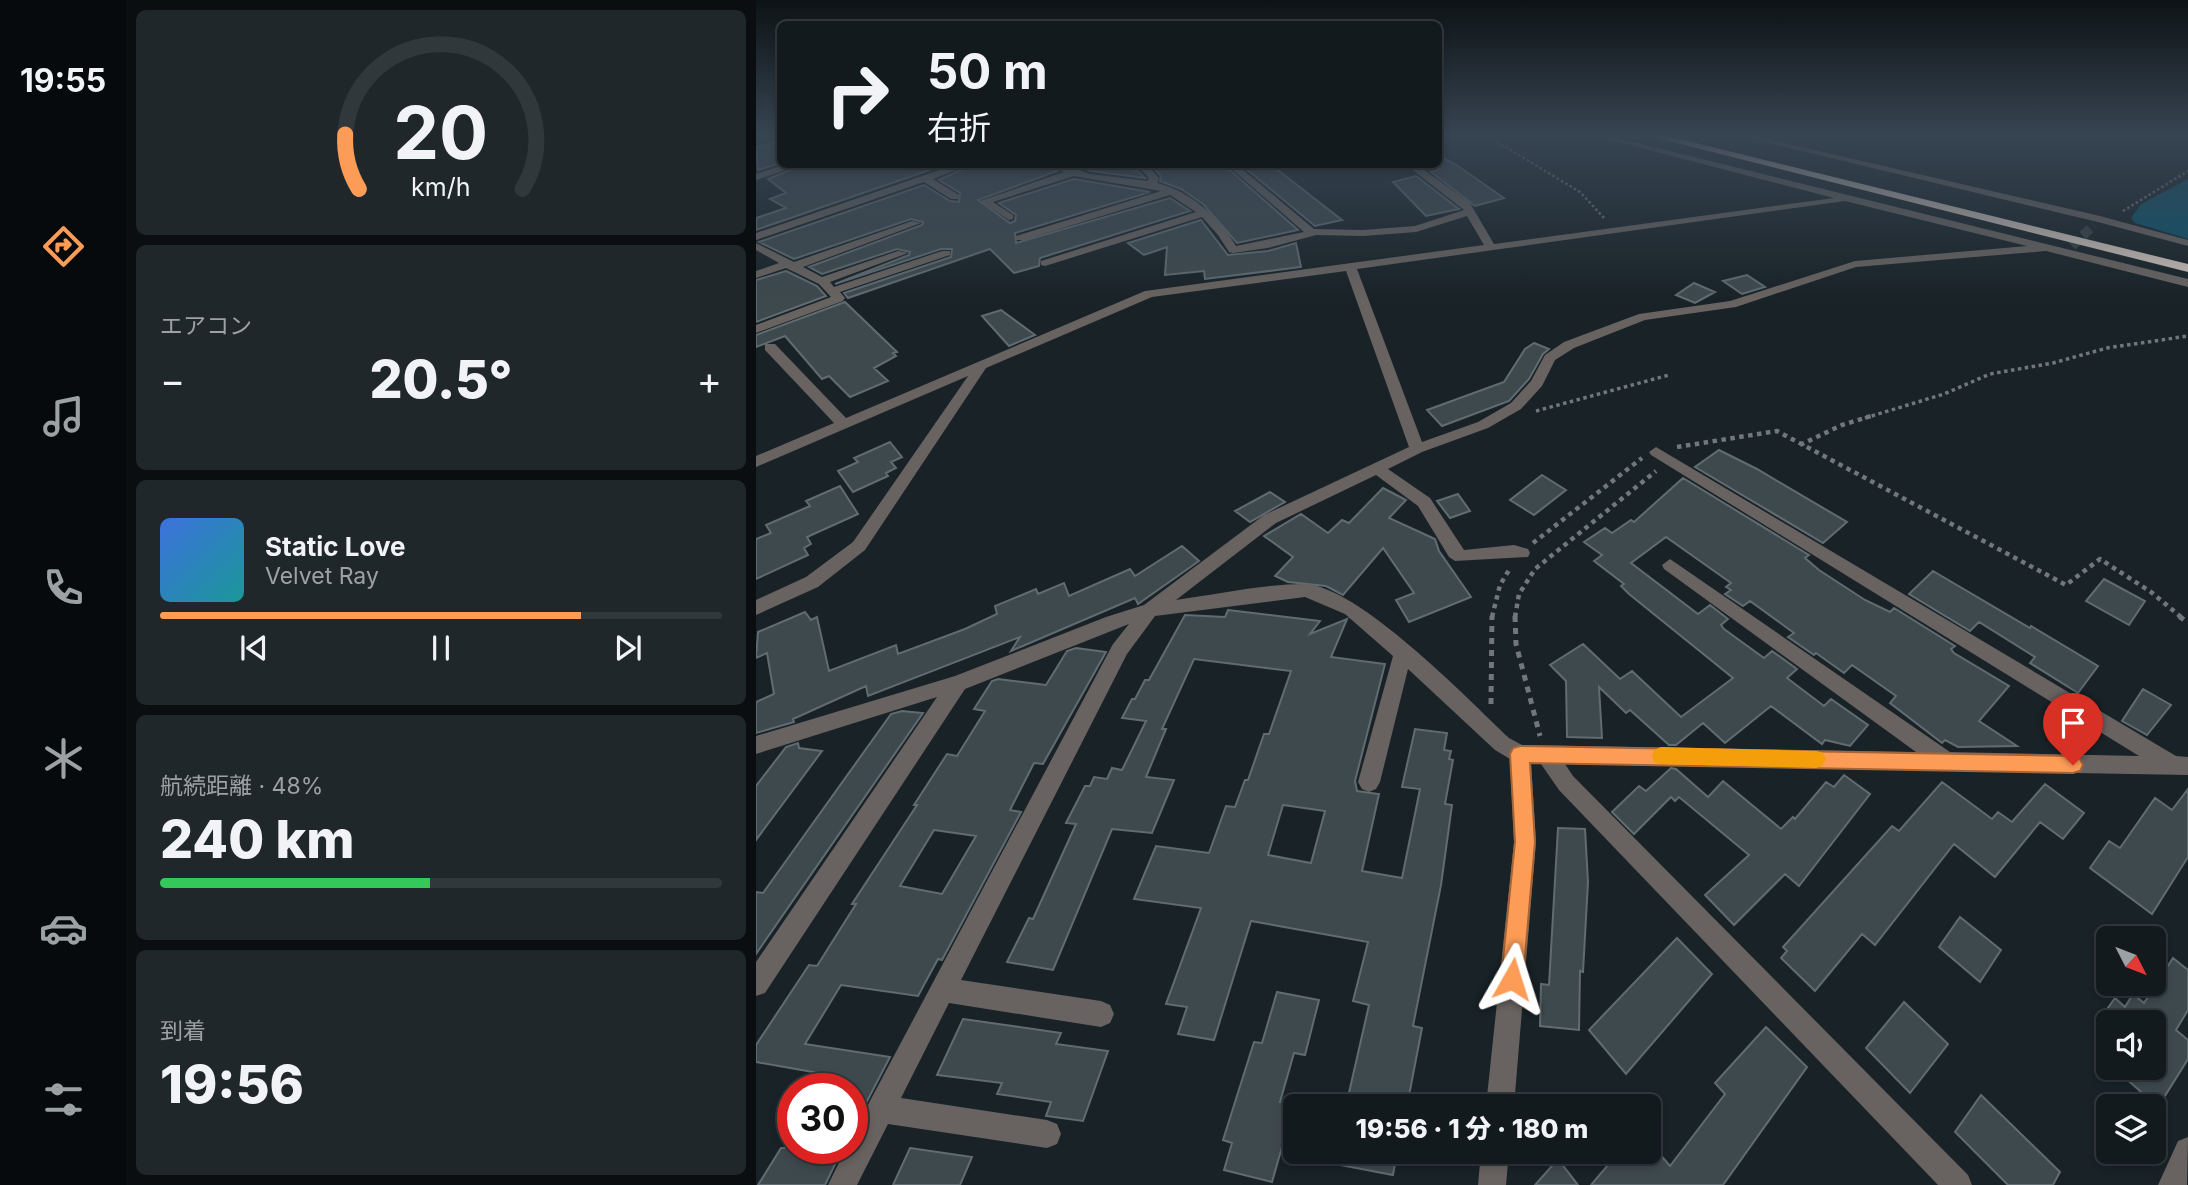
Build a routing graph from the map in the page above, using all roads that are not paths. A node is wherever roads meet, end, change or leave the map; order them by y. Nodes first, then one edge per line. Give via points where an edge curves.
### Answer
1 (896, 189) edge
2 (943, 189) edge
3 (1021, 189) edge
4 (1260, 189) edge
5 (1442, 189) edge
6 (1820, 189) edge
7 (1876, 189) edge
8 (1911, 189) edge
9 (1962, 189) edge
10 (1174, 190) joint
11 (1848, 196) junction
12 (956, 197) dead end
13 (1470, 211) junction
14 (1204, 213) junction
15 (1009, 216) dead end
16 (916, 223) dead end
17 (1312, 233) junction
18 (756, 237) edge
19 (1020, 238) dead end
20 (2188, 243) edge
21 (756, 246) edge
22 (1490, 247) junction
23 (2045, 248) junction
24 (902, 253) dead end
25 (946, 253) dead end
26 (2188, 257) edge
27 (1045, 263) dead end
28 (789, 266) junction
29 (1350, 267) junction
30 (2188, 268) edge
31 (756, 275) edge
32 (821, 282) junction
33 (2188, 283) edge
34 (833, 291) junction
35 (756, 329) edge
36 (770, 347) dead end
37 (980, 369) junction
38 (844, 425) junction
39 (1417, 449) junction
40 (1656, 452) road end
41 (756, 462) edge
42 (1378, 467) junction
43 (1522, 553) road end
44 (1670, 565) dead end
45 (756, 608) edge
46 (1150, 610) junction
47 (1403, 653) junction
48 (958, 683) junction
49 (756, 746) edge
50 (1545, 753) junction
51 (1520, 754) junction
52 (1948, 763) junction
53 (2181, 766) edge
54 (1369, 782) dead end
55 (756, 984) edge
56 (943, 990) junction
57 (1101, 1014) dead end
58 (1501, 1094) edge
59 (881, 1109) junction
60 (1047, 1135) dead end
61 (2188, 1151) edge
62 (1494, 1164) edge
63 (842, 1185) edge
64 (1492, 1185) edge
65 (1958, 1185) edge
66 (2172, 1185) edge

1 - 18 street
2 - 12 street
3 - 15 street via 985,201
4 - 17 street
5 - 13 street
6 - 11 street
7 - 30 highway
8 - 26 highway
9 - 20 street
10 - 14 street
10 - 19 street
11 - 22 street
11 - 23 street
13 - 17 street via 1396,232
13 - 22 street
14 - 17 street via 1223,230 1233,250
14 - 27 street
16 - 28 street
21 - 28 street
22 - 29 street
23 - 33 street via 2068,249
23 - 39 street via 1855,264 1732,304 1643,317 1569,345 1550,358 1516,406 1483,425
24 - 32 street
25 - 34 street
28 - 31 street
28 - 32 street
29 - 37 street via 1149,294
29 - 39 street
32 - 34 street
34 - 35 street via 839,298
36 - 38 street
37 - 38 street
37 - 45 street via 859,546 812,582
38 - 41 street
39 - 42 street
40 - 53 street
42 - 43 street via 1424,502 1461,557
42 - 46 street via 1270,519
44 - 52 street
46 - 47 street via 1305,590 1343,604
46 - 48 street
46 - 56 street via 1120,649
47 - 51 street
47 - 54 street
48 - 49 street
48 - 55 street
50 - 51 street
50 - 52 street
50 - 65 street via 1566,783
51 - 58 street via 1525,842
52 - 53 street
56 - 57 street
56 - 59 street
59 - 60 street
59 - 63 street
61 - 66 street
62 - 64 street

